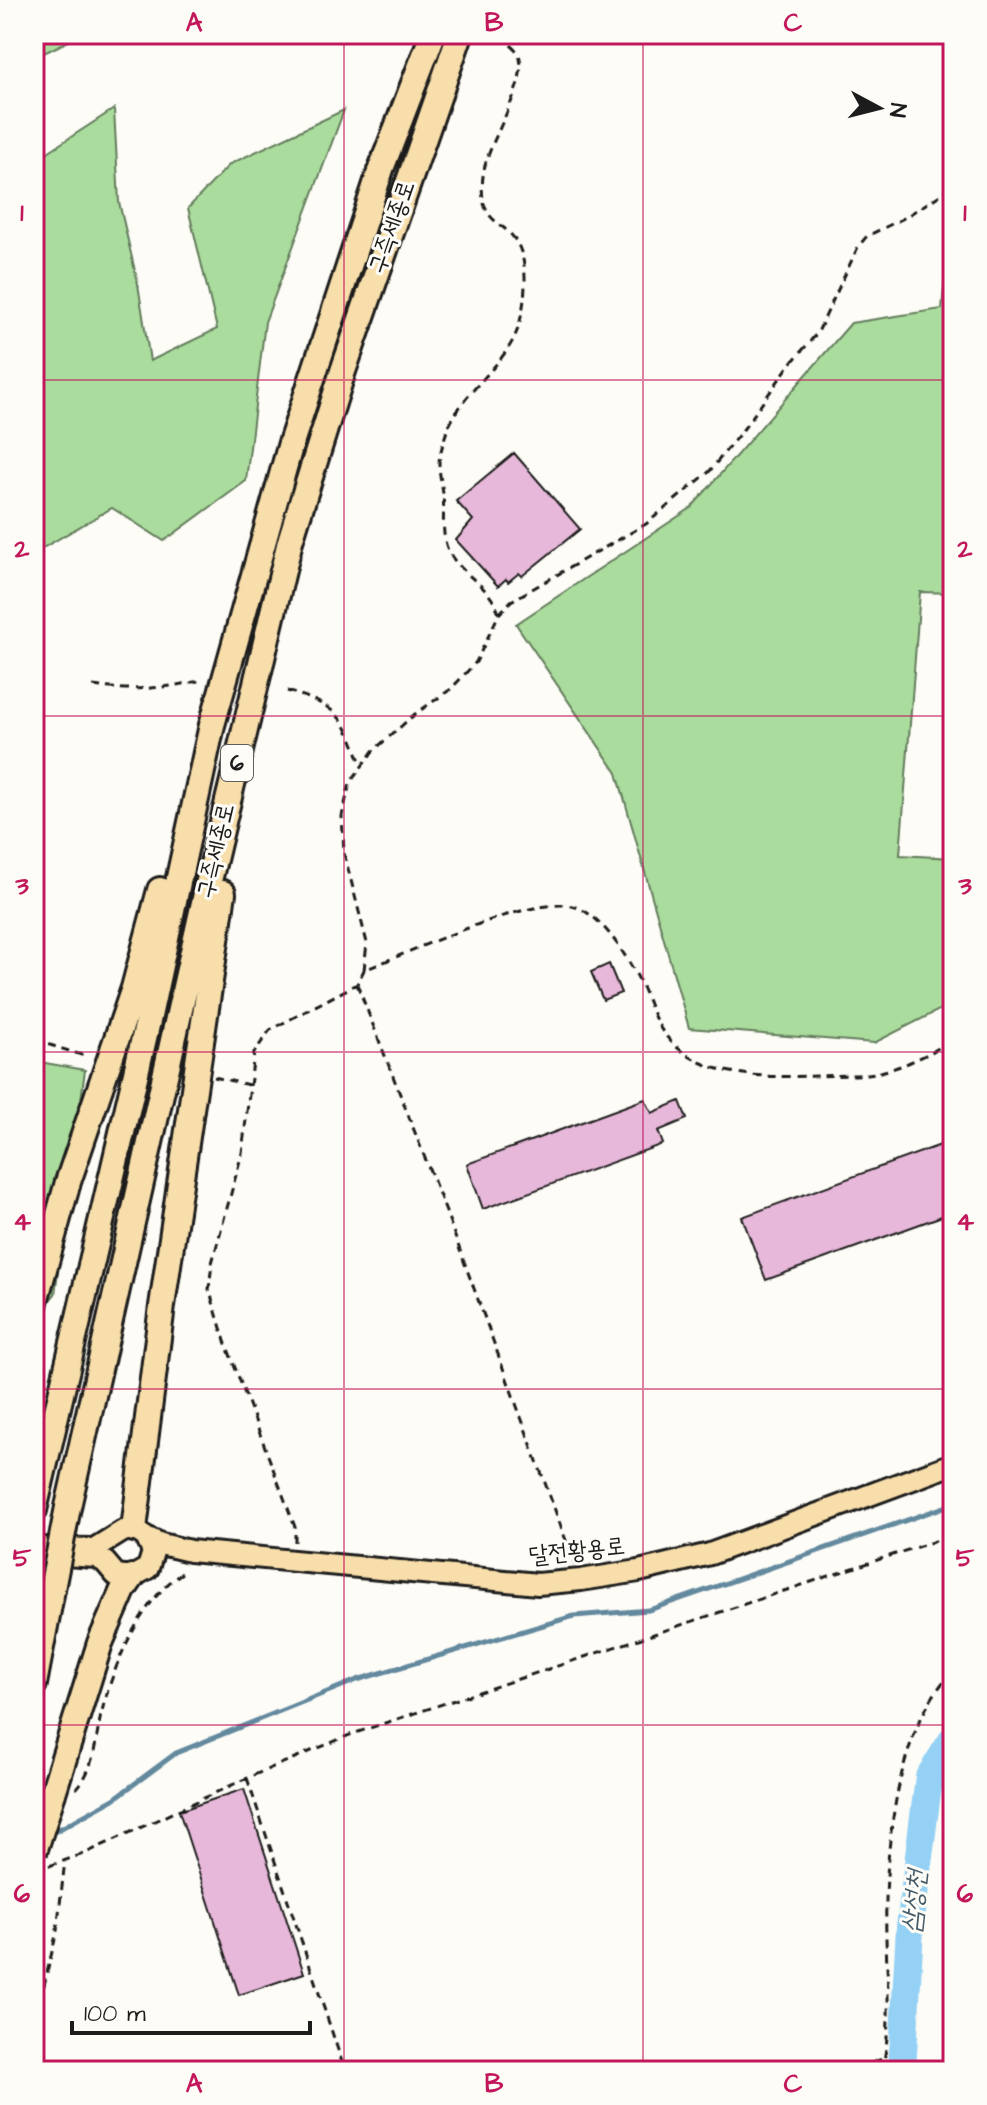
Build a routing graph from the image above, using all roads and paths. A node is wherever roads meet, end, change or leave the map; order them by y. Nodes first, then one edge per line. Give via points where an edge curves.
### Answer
1 (433, 34) edge
2 (460, 34) edge
3 (490, 34) edge
4 (953, 187) edge
5 (290, 541) junction
6 (499, 614) junction
7 (237, 637) junction
8 (205, 680) dead end
9 (93, 686) dead end
10 (287, 691) dead end
11 (361, 764) junction
12 (364, 970) junction
13 (357, 984) junction
14 (953, 1039) edge
15 (34, 1044) edge
16 (944, 1045) junction
17 (92, 1058) dead end
18 (953, 1061) edge
19 (214, 1077) dead end
20 (249, 1085) junction
21 (34, 1305) edge
22 (953, 1464) edge
23 (35, 1506) edge
24 (140, 1533) junction
25 (953, 1535) edge
26 (34, 1551) edge
27 (294, 1559) junction
28 (189, 1560) junction
29 (140, 1572) junction
30 (581, 1580) junction
31 (953, 1671) edge
32 (34, 1684) edge
33 (247, 1778) junction
34 (63, 1792) junction
35 (39, 1860) edge
36 (65, 1860) junction
37 (34, 2027) edge
38 (885, 2058) junction
39 (345, 2071) edge
40 (847, 2071) edge
41 (882, 2071) edge

1 - 7 highway, 구즉세종로 / 6 via 381,169 291,443
2 - 5 highway, 구즉세종로 / 6
3 - 6 path via 519,55 520,80 494,138 482,195 489,217 521,251 523,311 502,356 466,395 448,426 438,461 448,551 496,602
4 - 6 path via 867,236 818,332 709,472 646,524 511,601
5 - 24 highway via 272,669 217,923 162,1306
5 - 32 highway, 구즉세종로 / 6, bridge via 68,1507
6 - 11 path via 476,662
7 - 21 highway via 185,780 134,988 68,1182
7 - 23 highway, 구즉세종로 / 6 via 212,725
8 - 9 path via 158,690
10 - 11 path via 320,701 339,717
11 - 12 path via 342,816 344,853 367,943
12 - 13 path
12 - 16 path via 531,907 553,904 576,907 611,937 665,1036 682,1051 731,1073 876,1073
13 - 20 path via 270,1030 254,1053
13 - 30 path
14 - 16 path
15 - 17 path
16 - 18 path
19 - 20 path
20 - 27 path via 242,1153 209,1289 295,1527
22 - 30 main road, 달전황용로 via 710,1554
24 - 26 main road via 123,1531 94,1549
24 - 28 main road
24 - 29 main road via 153,1552
25 - 33 path via 404,1716
26 - 29 main road via 96,1557 116,1575
27 - 28 main road, 달전황용로
27 - 30 main road, 달전황용로 via 538,1584
28 - 29 main road via 161,1556
28 - 34 path via 147,1608 105,1700 91,1766 83,1781
29 - 34 highway via 123,1590 100,1643
31 - 38 path via 919,1722 902,1768 887,1886 890,2016
33 - 36 path
33 - 39 path
34 - 35 highway, bridge
35 - 36 path
36 - 37 path via 57,1931
38 - 40 path
38 - 41 path

